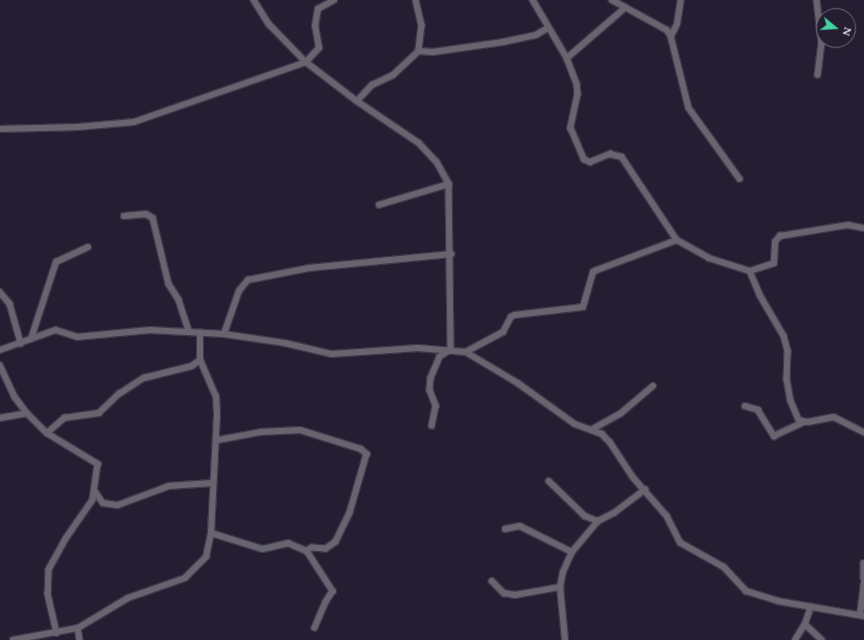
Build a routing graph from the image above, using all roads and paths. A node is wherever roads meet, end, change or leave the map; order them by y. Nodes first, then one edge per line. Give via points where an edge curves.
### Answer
1 (254, 0) edge
2 (334, 0) edge
3 (416, 0) edge
4 (533, 0) edge
5 (612, 0) edge
6 (681, 0) edge
7 (817, 0) edge
8 (625, 8) junction
9 (548, 28) junction
10 (671, 36) junction
11 (419, 51) junction
12 (567, 58) junction
13 (306, 62) junction
14 (818, 75) dead end
15 (357, 101) junction
16 (0, 129) edge
17 (740, 179) dead end
18 (449, 184) junction
19 (379, 205) dead end
20 (124, 216) dead end
21 (864, 228) edge
22 (677, 240) junction
23 (88, 247) dead end
24 (451, 254) junction
25 (750, 271) junction
26 (0, 292) edge
27 (189, 331) junction
28 (200, 333) junction
29 (224, 334) junction
30 (32, 339) junction
31 (21, 343) junction
32 (0, 350) edge
33 (451, 350) junction
34 (466, 352) junction
35 (200, 360) junction
36 (0, 365) edge
37 (653, 386) dead end
38 (745, 406) dead end
39 (27, 413) junction
40 (0, 418) edge
41 (804, 422) junction
42 (432, 426) dead end
43 (591, 430) junction
44 (864, 432) edge
45 (47, 433) junction
46 (218, 440) junction
47 (549, 481) dead end
48 (212, 483) junction
49 (94, 489) junction
50 (645, 490) junction
51 (598, 521) junction
52 (505, 529) dead end
53 (211, 533) junction
54 (307, 551) junction
55 (572, 552) junction
56 (864, 563) edge
57 (864, 578) edge
58 (492, 580) dead end
59 (864, 583) edge
60 (560, 587) junction
61 (811, 607) junction
62 (862, 615) edge
63 (805, 624) junction
64 (78, 628) junction
65 (315, 628) dead end
66 (57, 633) junction
67 (13, 640) edge
68 (80, 640) edge
69 (565, 640) edge
70 (795, 640) edge
71 (822, 640) edge

1 - 13 street via 269,24
2 - 13 street via 318,9 315,26 319,48
3 - 11 street via 422,25
4 - 9 street
5 - 8 street
6 - 10 street via 677,24
7 - 14 street via 822,43
8 - 10 street via 667,30
8 - 12 street
9 - 11 street via 536,35 497,44 433,52
9 - 12 street
10 - 17 street via 689,108
11 - 15 street via 393,75 372,85
12 - 22 street via 578,94 571,128 584,159 590,162 610,154 622,157
13 - 15 street
13 - 16 street via 134,122 78,127
15 - 18 street via 419,143 437,162
18 - 19 street
18 - 24 street
20 - 27 street via 146,214 153,218 169,284 178,300
21 - 25 street via 848,225 780,236 775,242 774,263
22 - 25 street via 709,258
22 - 34 street via 593,272 583,307 515,315 511,317 503,332
23 - 30 street via 56,262
24 - 29 street via 309,268 248,280 239,291
24 - 33 street
25 - 41 street via 760,295 784,336 788,351 787,379 791,401 796,416
26 - 31 street via 10,304
27 - 28 street
27 - 30 street via 150,330 77,338 56,330
28 - 29 street
28 - 35 street
29 - 33 street via 285,343 332,354 418,348
30 - 31 street
31 - 32 street
33 - 34 street
33 - 42 street via 440,357 431,378 430,390 436,406
34 - 43 street via 518,383 575,424
35 - 45 street via 192,366 144,378 119,394 99,413 64,418
35 - 46 street via 216,397
36 - 39 street via 15,397
37 - 43 street via 620,414
38 - 41 street via 758,410 774,436
39 - 40 street
39 - 45 street
41 - 44 street via 834,417
43 - 50 street via 602,434 610,442
45 - 49 street via 98,464
46 - 48 street
46 - 54 street via 240,434 300,430 365,452 365,466 350,513 336,542 326,549 312,548
47 - 51 street via 585,516
48 - 49 street via 169,486 118,505 103,503
48 - 53 street
49 - 66 street via 93,500 73,527 49,570 48,594
50 - 51 street via 614,514
50 - 61 street via 667,516 681,543 724,567 746,591 778,601
51 - 55 street
52 - 55 street via 520,526
53 - 54 street via 235,538 263,550 288,543
53 - 64 street via 206,557 185,578 128,598
54 - 65 street via 333,591
55 - 60 street via 563,572
56 - 57 street
58 - 60 street via 504,593 515,595
59 - 62 street
60 - 69 street
61 - 62 street
61 - 63 street
63 - 70 street
63 - 71 street
64 - 66 street
64 - 68 street
66 - 67 street

